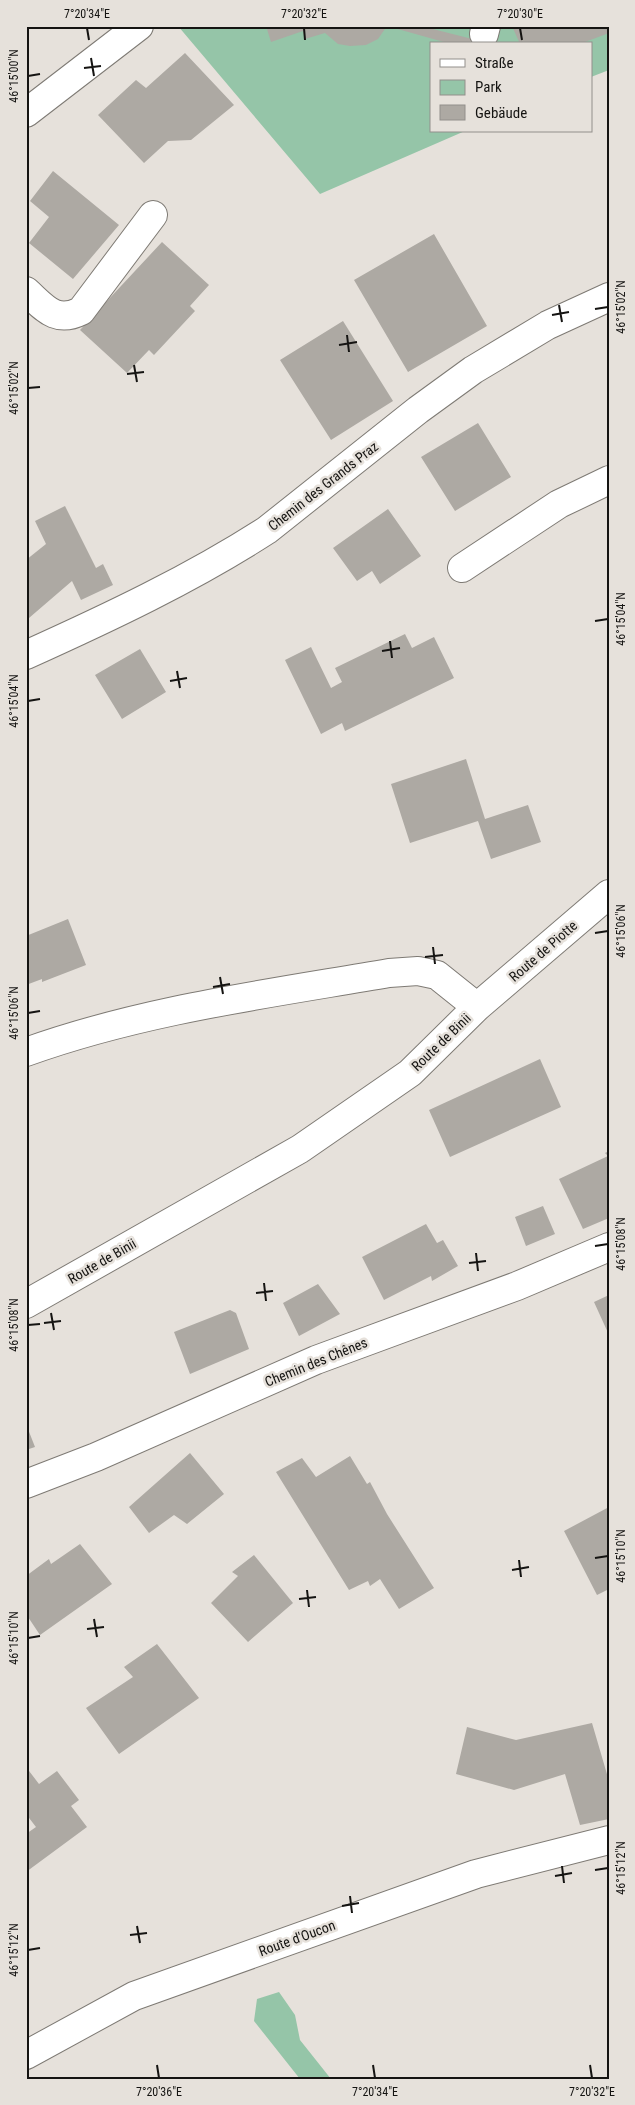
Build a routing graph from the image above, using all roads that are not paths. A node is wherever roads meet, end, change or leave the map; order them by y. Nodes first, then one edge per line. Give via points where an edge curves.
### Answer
1 (140, 26) edge
2 (26, 114) edge
3 (153, 215) dead end
4 (26, 291) edge
5 (609, 297) edge
6 (609, 480) edge
7 (462, 568) dead end
8 (26, 655) edge
9 (609, 894) edge
10 (477, 1007) junction
11 (26, 1052) edge
12 (609, 1247) edge
13 (26, 1304) edge
14 (26, 1484) edge
15 (609, 1840) edge
16 (26, 2055) edge

1 - 2 street
3 - 4 street via 81,311 72,316 49,312
5 - 8 street, Chemin des Grands Praz via 548,325 473,370 267,530 191,575
6 - 7 street via 560,504
9 - 10 street, Route de Piotte
10 - 11 street, Route de Binii via 436,975 418,971 389,972 165,1012 64,1038
10 - 13 street, Route de Binii via 410,1073 300,1148
12 - 14 street, Chemin des Chênes via 517,1286 316,1360 96,1457
15 - 16 street, Route d'Oucon via 476,1874 134,1996

